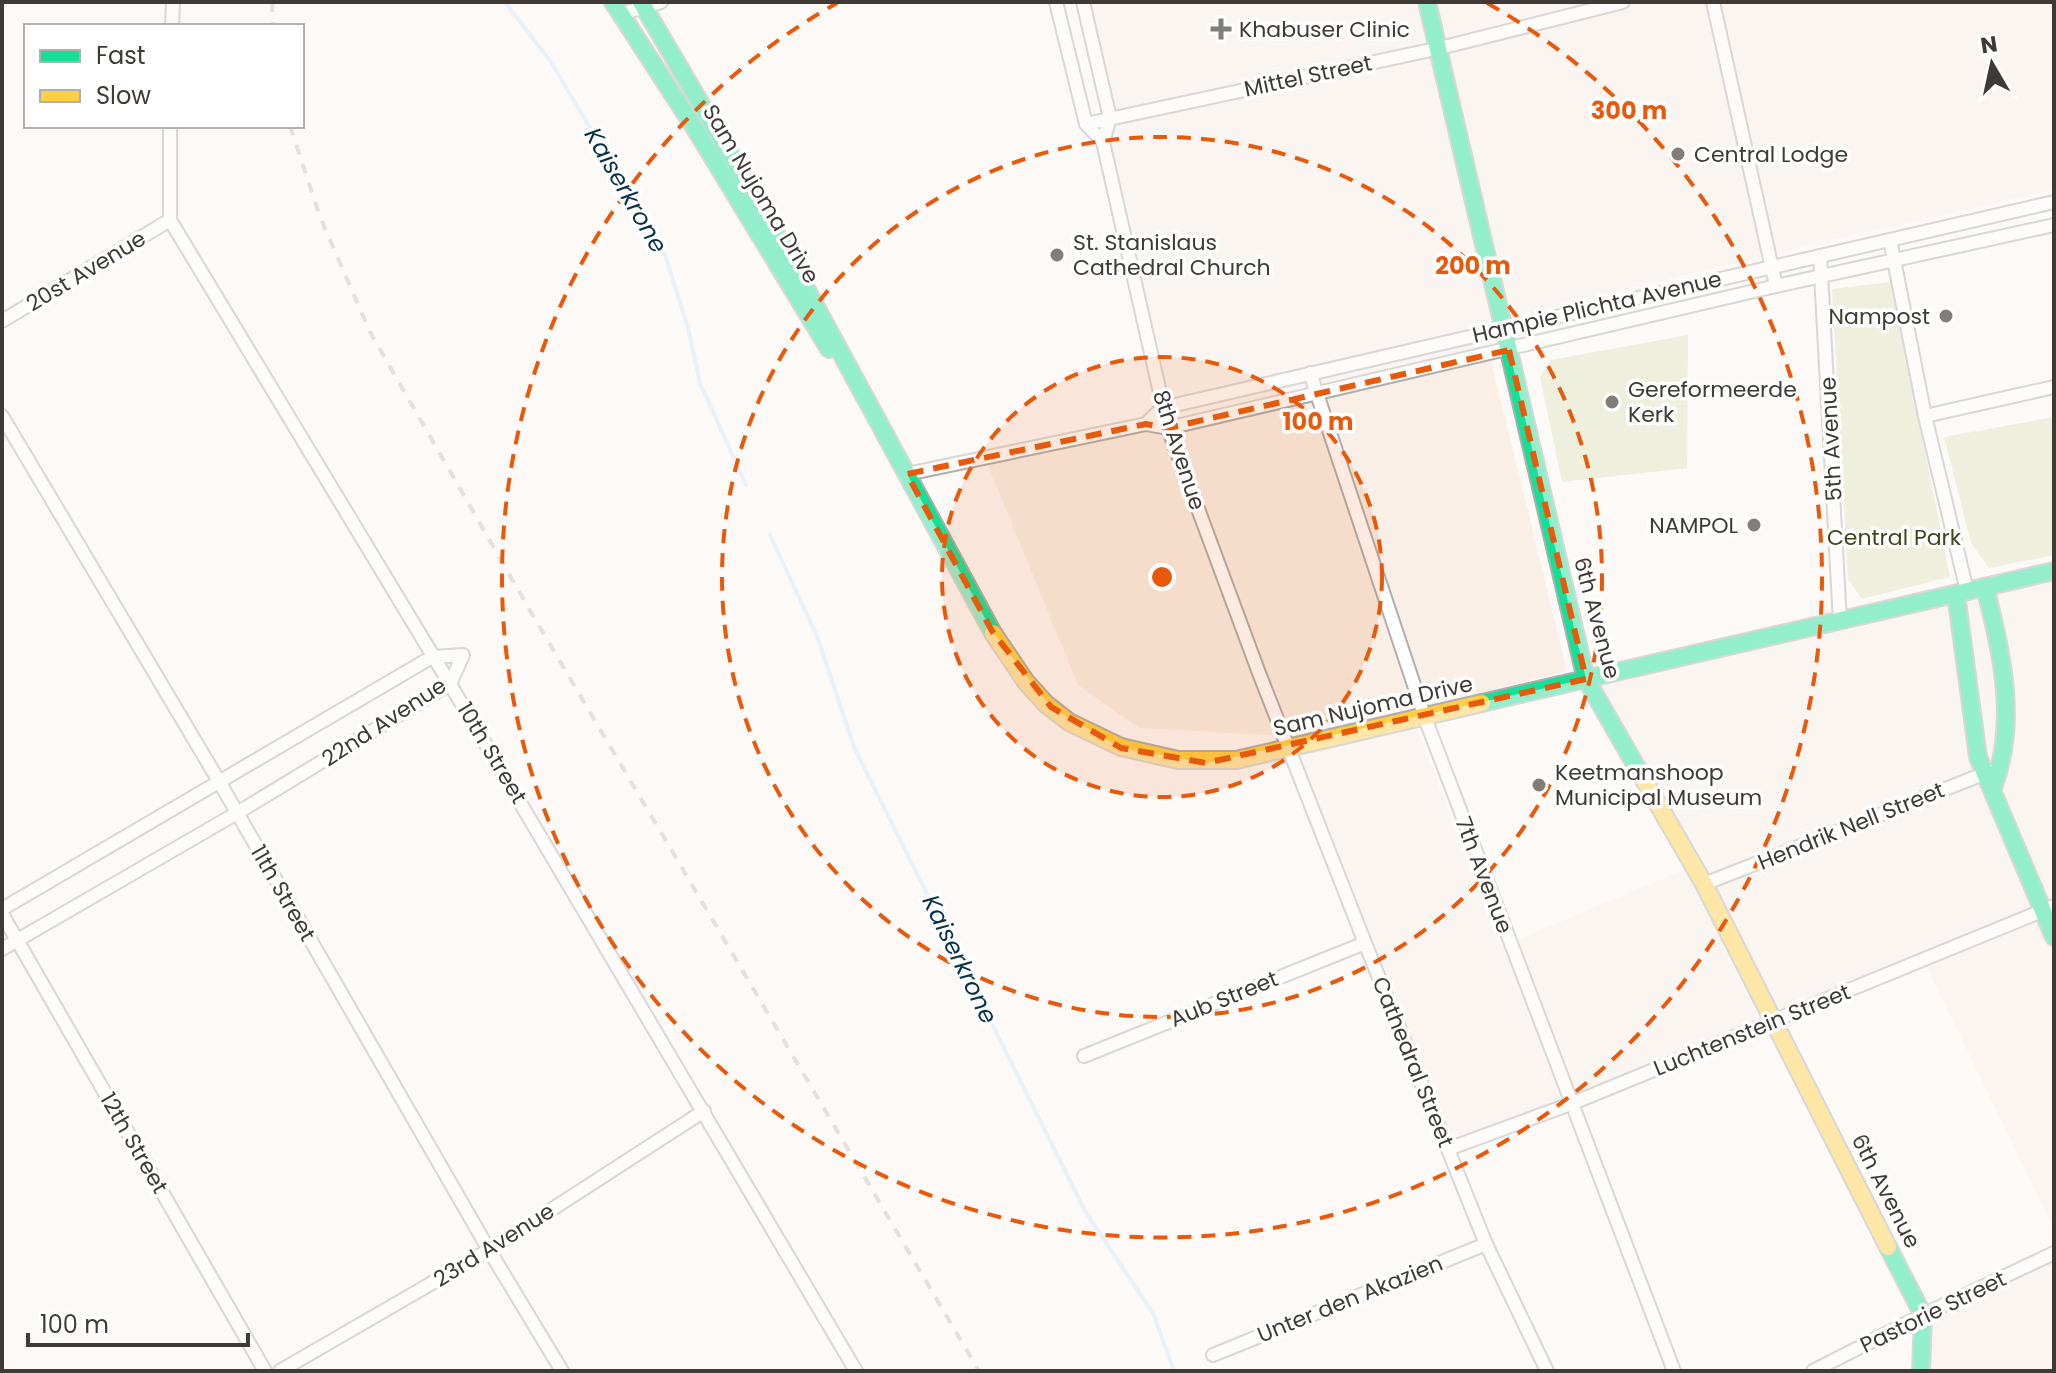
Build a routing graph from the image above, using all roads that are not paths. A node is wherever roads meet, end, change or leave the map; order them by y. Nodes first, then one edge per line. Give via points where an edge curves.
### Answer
1 (173, 2) edge
2 (1056, 2) edge
3 (1083, 2) edge
4 (1427, 2) edge
5 (1623, 2) edge
6 (1713, 2) edge
7 (649, 3) edge
8 (617, 8) edge
9 (172, 24) edge
10 (1440, 48) junction
11 (1110, 118) junction
12 (1086, 124) junction
13 (170, 128) edge
14 (1103, 142) junction
15 (2054, 202) edge
16 (170, 220) junction
17 (2054, 225) edge
18 (1890, 240) junction
19 (1820, 256) junction
20 (1895, 261) junction
21 (1773, 266) junction
22 (1823, 277) junction
23 (1776, 286) junction
24 (2, 321) edge
25 (1504, 330) junction
26 (1509, 350) junction
27 (1310, 373) junction
28 (2054, 387) edge
29 (1316, 393) junction
30 (1162, 408) junction
31 (870, 410) junction
32 (2, 416) edge
33 (1925, 416) junction
34 (1146, 424) junction
35 (1168, 428) junction
36 (907, 474) junction
37 (2054, 571) edge
38 (1985, 587) junction
39 (1962, 592) junction
40 (1840, 622) junction
41 (432, 657) junction
42 (1586, 679) junction
43 (450, 684) junction
44 (1425, 718) junction
45 (1289, 749) junction
46 (1992, 771) junction
47 (220, 783) junction
48 (237, 813) junction
49 (1704, 884) junction
50 (2048, 908) edge
51 (2, 912) edge
52 (2054, 937) edge
53 (17, 941) junction
54 (1365, 943) junction
55 (2, 949) edge
56 (1775, 1021) junction
57 (1084, 1056) dead end
58 (1573, 1103) junction
59 (704, 1111) junction
60 (1448, 1149) junction
61 (1486, 1244) junction
62 (489, 1250) junction
63 (2054, 1253) edge
64 (1923, 1315) junction
65 (1213, 1355) dead end
66 (265, 1371) edge
67 (280, 1371) edge
68 (562, 1371) edge
69 (856, 1371) edge
70 (1547, 1371) edge
71 (1674, 1371) edge
72 (1813, 1371) edge
73 (1921, 1371) edge

1 - 9 street
2 - 12 street
3 - 11 street, 8th Avenue
4 - 10 main road, 6th Avenue
5 - 10 street, Mittel Street
6 - 21 street
7 - 8 street
7 - 31 main road, Sam Nujoma Drive
8 - 31 main road, Sam Nujoma Drive
10 - 11 street, Mittel Street
10 - 25 main road, 6th Avenue
11 - 12 street, Mittel Street
11 - 14 street, 8th Avenue
12 - 14 street
13 - 16 street
14 - 30 street, 8th Avenue
15 - 18 street, Hampie Plichta Avenue
16 - 24 street, 20st Avenue
16 - 41 street, 10th Street
17 - 20 street, Hampie Plichta Avenue
18 - 19 street, Hampie Plichta Avenue
18 - 20 street
19 - 21 street, Hampie Plichta Avenue
19 - 22 street, 5th Avenue
20 - 22 street, Hampie Plichta Avenue
20 - 33 street
21 - 23 street
21 - 25 street, Hampie Plichta Avenue
22 - 23 street, Hampie Plichta Avenue
22 - 40 street, 5th Avenue
23 - 26 street, Hampie Plichta Avenue
25 - 26 main road, 6th Avenue
25 - 27 street, Hampie Plichta Avenue
26 - 29 street, Hampie Plichta Avenue
26 - 42 main road, 6th Avenue
27 - 29 street, 7th Avenue
27 - 30 street, Hampie Plichta Avenue
28 - 33 street
29 - 35 street, Hampie Plichta Avenue
29 - 44 street, 7th Avenue
30 - 34 street
30 - 35 street, 8th Avenue
31 - 36 main road, Sam Nujoma Drive
32 - 47 street, 11th Street
33 - 39 street
34 - 35 street, Hampie Plichta Avenue
34 - 36 street, Hampie Plichta Avenue
35 - 45 street, 8th Avenue
36 - 45 main road, Sam Nujoma Drive via 992,631 1027,684 1083,731 1121,748 1178,761 1236,760
37 - 38 main road, Sam Nujoma Drive
38 - 39 main road, Sam Nujoma Drive
38 - 46 main road via 2005,697 2006,730
39 - 40 main road, Sam Nujoma Drive
39 - 46 main road via 1978,757
40 - 42 main road, Sam Nujoma Drive
41 - 43 street, 10th Street
41 - 43 street, 22nd Avenue via 463,655
41 - 47 street, 22nd Avenue
42 - 44 main road, Sam Nujoma Drive
42 - 49 main road, 6th Avenue
43 - 48 street, 22nd Avenue
43 - 59 street, 10th Street
44 - 45 main road, Sam Nujoma Drive
44 - 58 street, 7th Avenue
45 - 54 street, Cathedral Street
46 - 49 street, Hendrik Nell Street
46 - 50 main road via 1993,788
47 - 48 street, 11th Street
47 - 51 street, 22nd Avenue
48 - 53 street, 22nd Avenue
48 - 62 street, 11th Street
49 - 56 main road, 6th Avenue
50 - 52 main road
50 - 56 street, Luchtenstein Street
51 - 53 street, 12th Street
53 - 55 street, 22nd Avenue
53 - 66 street, 12th Street
54 - 57 street, Aub Street
54 - 60 street, Cathedral Street
56 - 58 street, Luchtenstein Street
56 - 64 main road, 6th Avenue
58 - 60 street, Luchtenstein Street
58 - 71 street, 7th Avenue
59 - 62 street, 23rd Avenue
59 - 69 street, 10th Street
60 - 61 street, Cathedral Street
61 - 65 street, Unter den Akazien
61 - 70 street, Cathedral Street
62 - 67 street, 23rd Avenue
62 - 68 street, 11th Street
63 - 64 street, Pastorie Street
64 - 72 street, Pastorie Street
64 - 73 main road, 6th Avenue

